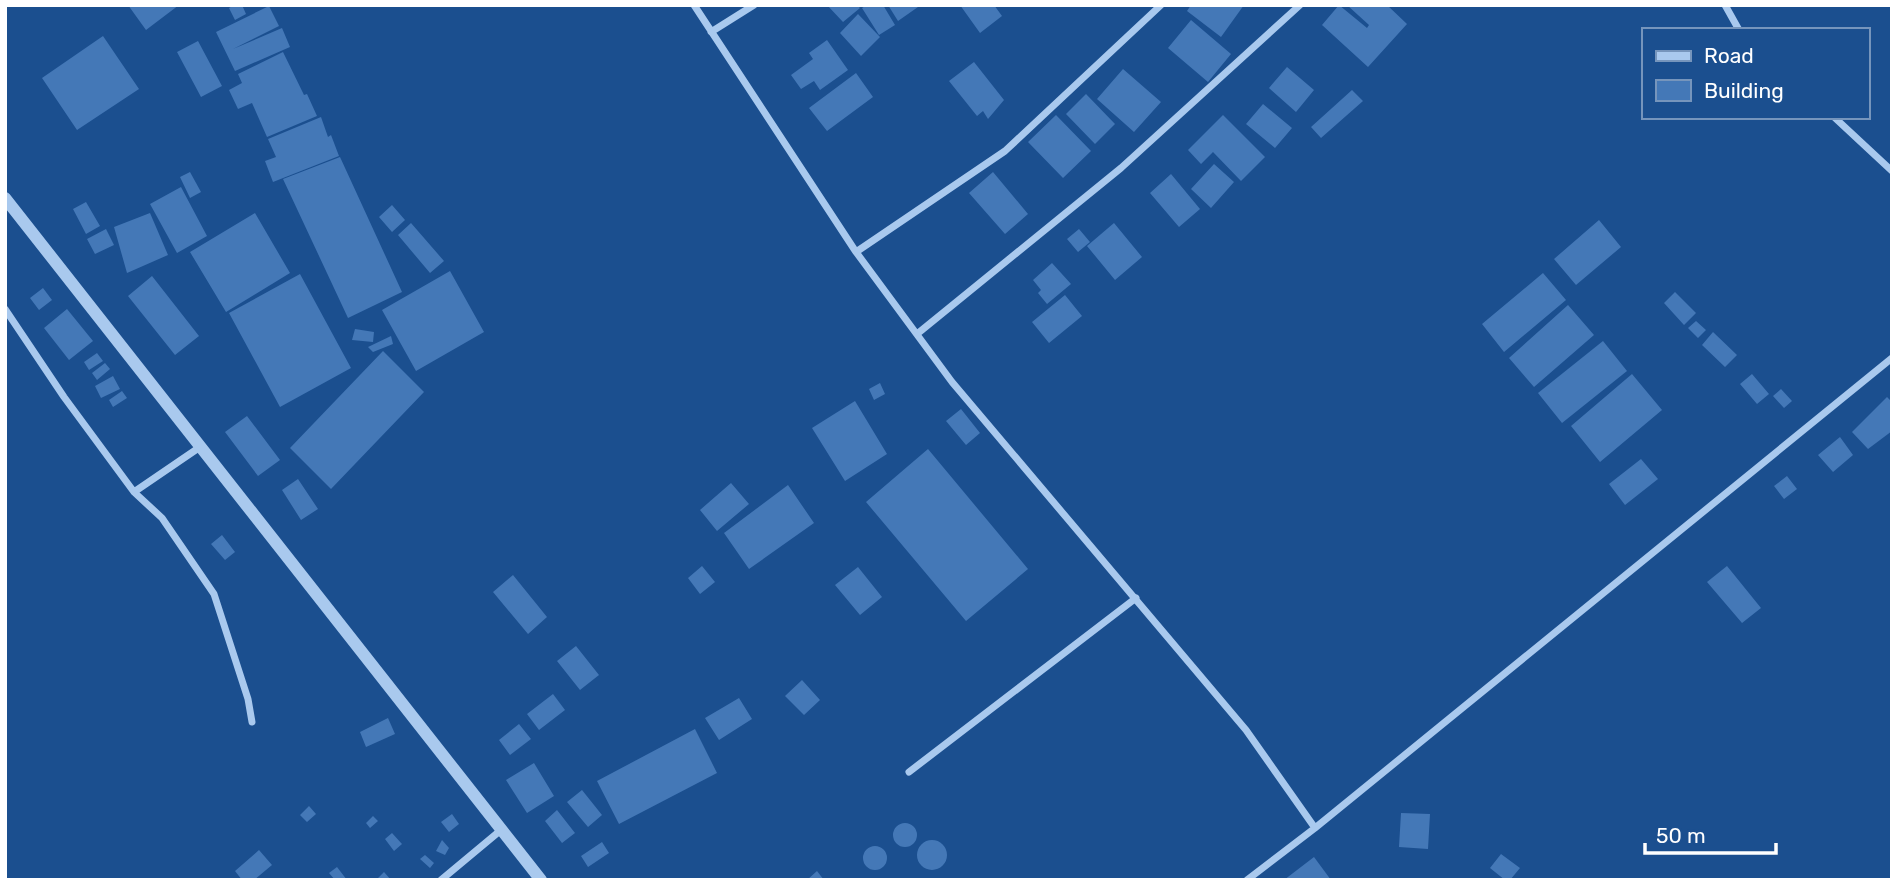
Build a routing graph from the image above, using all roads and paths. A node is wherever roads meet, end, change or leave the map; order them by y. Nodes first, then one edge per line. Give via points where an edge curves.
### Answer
1 (694, 5) edge
2 (754, 5) edge
3 (1161, 5) edge
4 (1300, 5) edge
5 (1725, 5) edge
6 (1738, 28) edge
7 (711, 32) junction
8 (1836, 119) edge
9 (1892, 172) edge
10 (5, 198) edge
11 (856, 252) junction
12 (5, 309) edge
13 (917, 334) junction
14 (1892, 358) edge
15 (200, 447) junction
16 (134, 492) junction
17 (1136, 598) junction
18 (252, 722) dead end
19 (909, 772) dead end
20 (1315, 828) junction
21 (501, 830) junction
22 (441, 880) edge
23 (541, 880) edge
24 (1247, 880) edge

1 - 7 street
2 - 7 street
3 - 11 street via 1005,151
4 - 13 street via 1121,167
5 - 6 street
7 - 11 street
8 - 9 street
10 - 15 street
11 - 13 street
12 - 16 street
13 - 17 street via 952,382
14 - 20 street
15 - 16 street
15 - 21 street
16 - 18 street via 162,518 214,594
17 - 19 street
17 - 20 street via 1246,730
20 - 24 street
21 - 22 street
21 - 23 street

